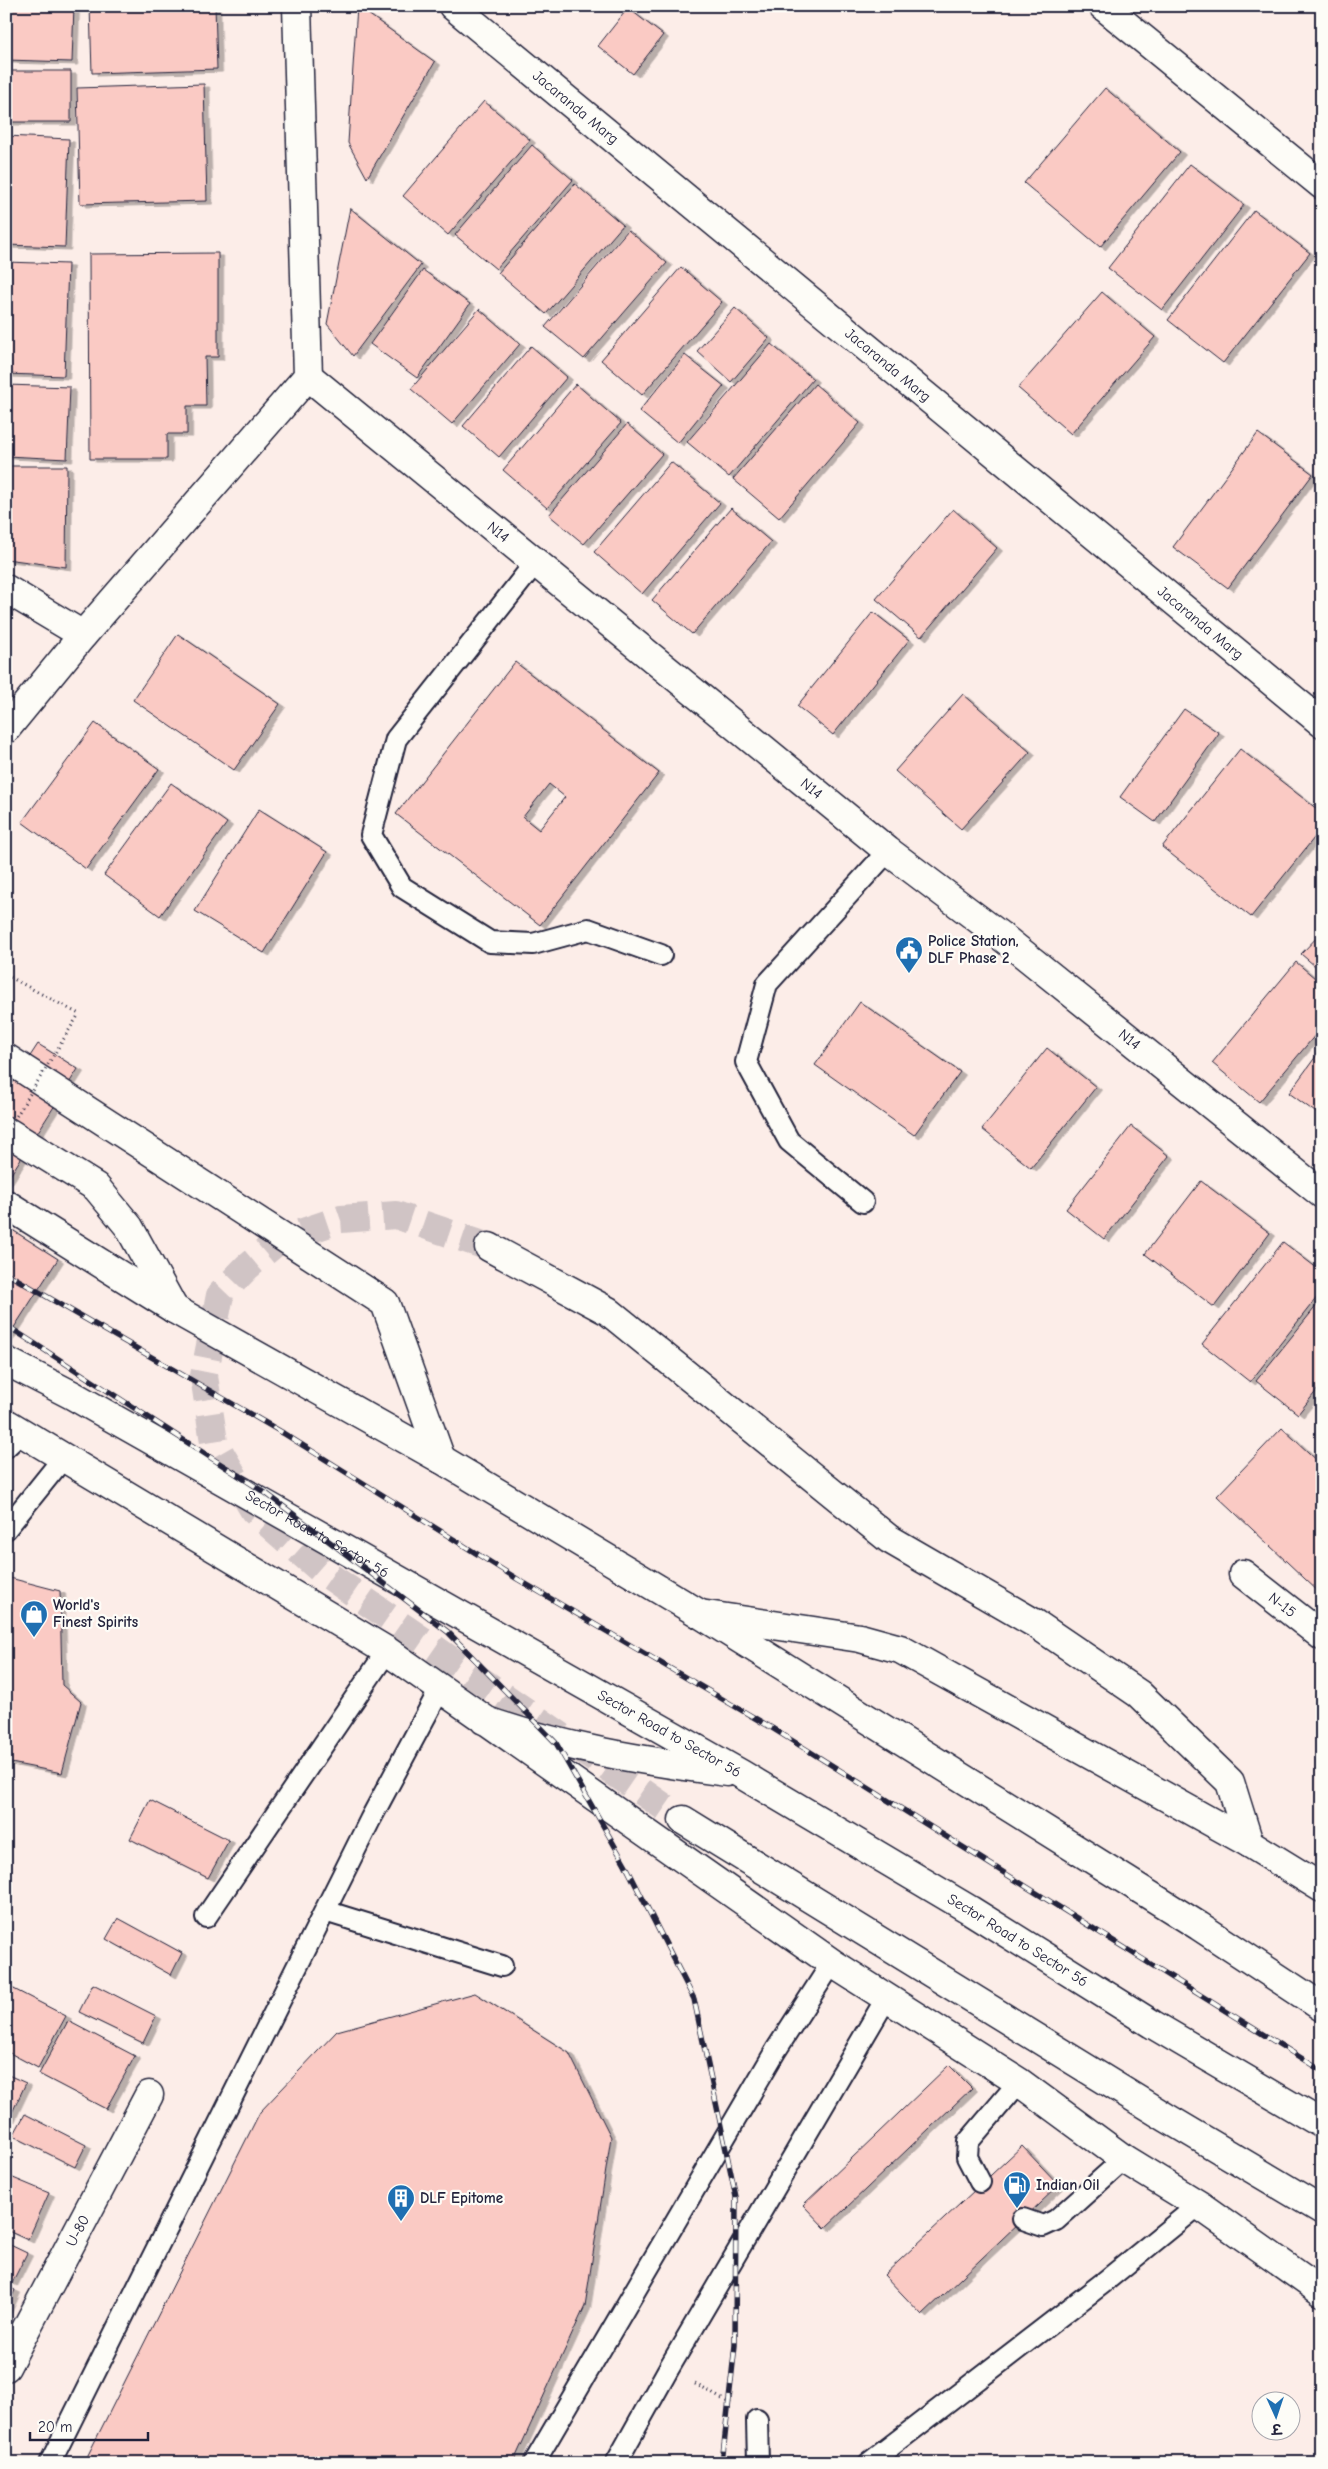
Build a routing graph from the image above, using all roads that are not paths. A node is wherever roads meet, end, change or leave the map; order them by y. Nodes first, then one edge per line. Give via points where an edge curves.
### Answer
1 (297, 6) edge
2 (453, 6) edge
3 (1103, 6) edge
4 (1322, 185) edge
5 (308, 376) junction
6 (535, 563) junction
7 (6, 589) edge
8 (83, 635) junction
9 (1322, 722) edge
10 (6, 729) edge
11 (888, 851) junction
12 (661, 955) dead end
13 (6, 1058) edge
14 (6, 1132) edge
15 (1322, 1194) edge
16 (863, 1202) dead end
17 (6, 1204) edge
18 (489, 1247) tunnel mouth
19 (174, 1309) junction
20 (6, 1361) edge
21 (11, 1434) edge
22 (64, 1457) junction
23 (441, 1459) junction
24 (6, 1529) edge
25 (1243, 1574) dead end
26 (700, 1614) junction
27 (1322, 1636) edge
28 (387, 1651) junction
29 (440, 1689) junction
30 (484, 1720) junction
31 (740, 1774) junction
32 (683, 1820) tunnel mouth
33 (1249, 1844) junction
34 (1322, 1888) edge
35 (325, 1911) junction
36 (206, 1917) dead end
37 (832, 1963) junction
38 (502, 1966) dead end
39 (887, 1997) junction
40 (1322, 2007) edge
41 (1019, 2082) junction
42 (149, 2096) dead end
43 (1322, 2124) edge
44 (1124, 2159) junction
45 (980, 2182) dead end
46 (1199, 2205) junction
47 (1322, 2210) edge
48 (1023, 2219) dead end
49 (1322, 2292) edge
50 (6, 2367) edge
51 (757, 2420) road end
52 (50, 2463) edge
53 (534, 2463) edge
54 (616, 2463) edge
55 (758, 2463) edge
56 (869, 2463) edge

1 - 5 street
2 - 9 street, Jacaranda Marg
3 - 4 street
5 - 6 street, N14
5 - 8 street
6 - 11 street, N14
6 - 12 lane via 396,739 371,835 402,887 490,942 533,944 588,929
7 - 8 street
8 - 10 street
11 - 15 street, N14 via 1006,940
11 - 16 lane via 767,984 746,1062 789,1141
13 - 23 street via 385,1303
14 - 19 street via 96,1187 129,1227
17 - 19 street
18 - 33 street via 608,1311 889,1539 1036,1624 1139,1694 1230,1782
19 - 23 street
20 - 31 street, Sector Road to Sector 56 via 90,1405
21 - 22 street
22 - 24 lane
22 - 28 street
23 - 26 street
25 - 27 street, N-15
26 - 33 street via 860,1638 900,1649
26 - 40 street
28 - 29 street
28 - 36 lane
29 - 30 street
29 - 35 lane
30 - 31 street via 528,1735 609,1754
30 - 37 street
31 - 43 street, Sector Road to Sector 56
32 - 47 street via 1158,2113
33 - 34 street
35 - 38 lane
35 - 52 lane
37 - 39 street
37 - 53 lane via 776,2050
39 - 41 street
39 - 54 lane via 668,2368
41 - 44 street
41 - 45 lane via 968,2142 968,2157
42 - 50 street, U-80
44 - 46 street
44 - 48 lane via 1056,2220 1042,2226
46 - 49 street
46 - 56 lane
51 - 55 lane

